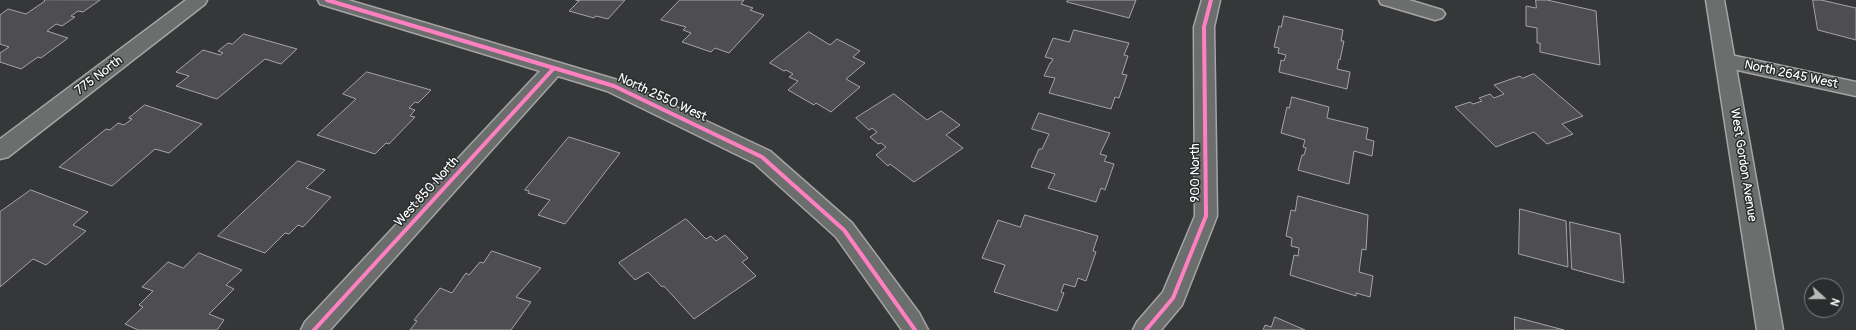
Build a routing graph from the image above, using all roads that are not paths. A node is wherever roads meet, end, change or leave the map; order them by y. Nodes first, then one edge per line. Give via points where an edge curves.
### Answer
1 (198, 0) edge
2 (327, 0) edge
3 (1212, 0) edge
4 (1388, 0) edge
5 (1715, 0) edge
6 (1435, 14) dead end
7 (1726, 61) junction
8 (554, 68) junction
9 (1856, 90) edge
10 (0, 151) edge
11 (314, 330) edge
12 (915, 330) edge
13 (1146, 330) edge
14 (1770, 330) edge

1 - 10 street, 775 North
2 - 8 street, North 2550 West
3 - 13 street, 900 North via 1204,27 1206,216 1173,298
4 - 6 street
5 - 7 street, West Gordon Avenue
7 - 9 street, North 2645 West
7 - 14 street, West Gordon Avenue
8 - 11 street, West 850 North
8 - 12 street, North 2550 West via 614,86 762,157 844,230

